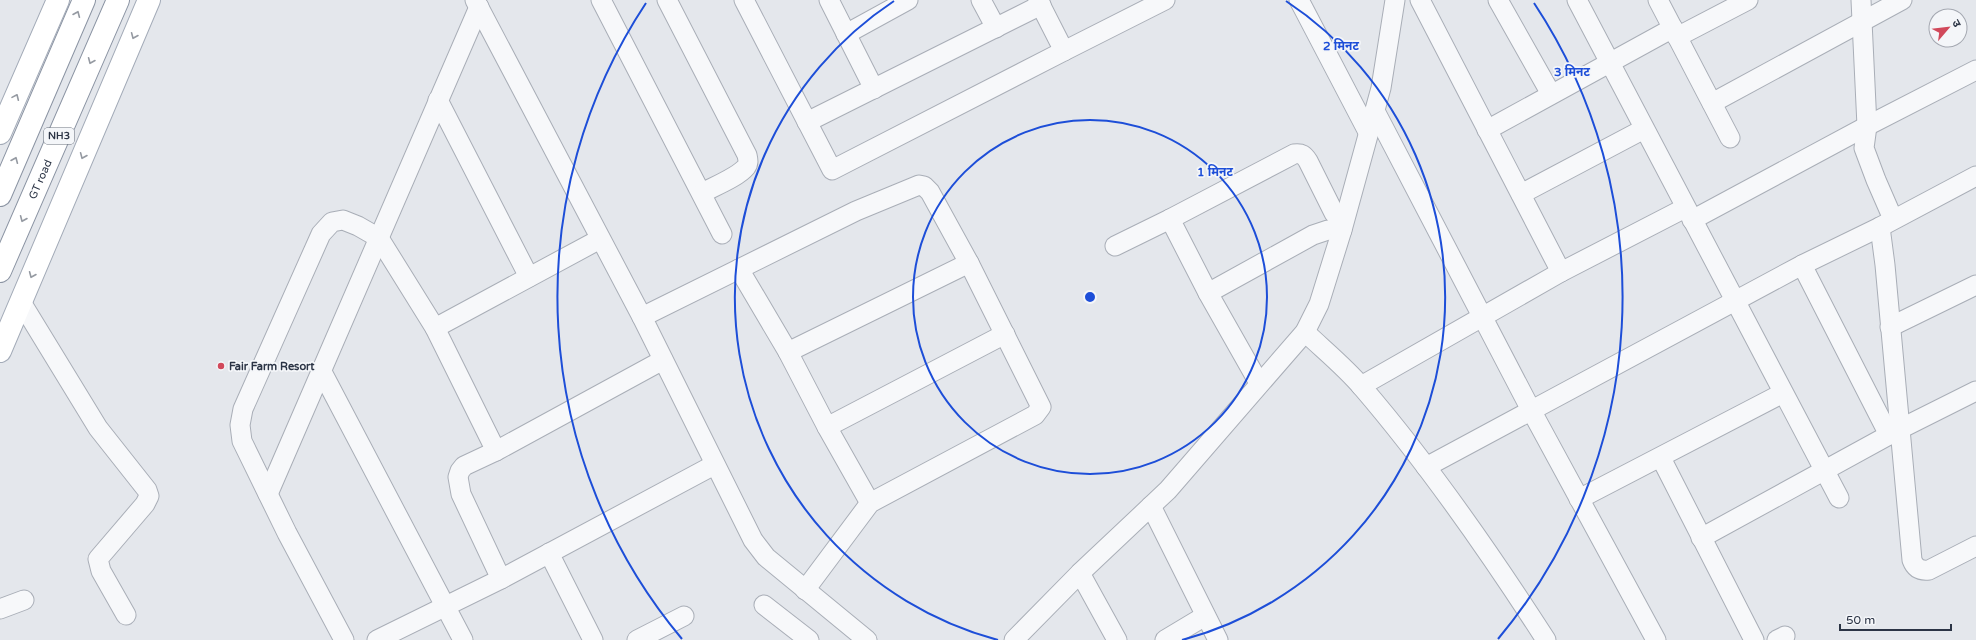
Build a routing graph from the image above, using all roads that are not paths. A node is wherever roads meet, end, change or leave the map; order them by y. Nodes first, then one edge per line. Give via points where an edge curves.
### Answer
1 (58, 0) edge
2 (84, 0) edge
3 (118, 0) edge
4 (149, 0) edge
5 (601, 0) edge
6 (667, 0) edge
7 (744, 0) edge
8 (829, 0) edge
9 (908, 0) edge
10 (981, 0) edge
11 (1165, 0) edge
12 (1299, 0) edge
13 (1395, 0) edge
14 (1420, 0) edge
15 (1498, 0) edge
16 (1577, 0) edge
17 (1658, 0) edge
18 (1748, 0) edge
19 (1861, 0) edge
20 (1902, 0) edge
21 (1039, 3) edge
22 (477, 4) edge
23 (1863, 22) junction
24 (996, 28) junction
25 (1675, 32) junction
26 (846, 34) junction
27 (1064, 51) junction
28 (1610, 62) junction
29 (1976, 70) edge
30 (874, 89) junction
31 (1551, 94) junction
32 (438, 100) junction
33 (1712, 103) junction
34 (1375, 111) junction
35 (807, 122) junction
36 (1867, 126) junction
37 (1644, 129) junction
38 (1487, 130) junction
39 (1368, 132) junction
40 (0, 133) edge
41 (1730, 138) dead end
42 (1976, 176) edge
43 (702, 193) junction
44 (1521, 194) junction
45 (0, 196) edge
46 (1688, 214) junction
47 (1170, 219) junction
48 (1886, 223) junction
49 (1342, 227) junction
50 (722, 234) dead end
51 (379, 238) junction
52 (600, 239) junction
53 (1115, 246) dead end
54 (969, 263) junction
55 (1802, 265) junction
56 (739, 269) junction
57 (0, 271) edge
58 (1561, 272) junction
59 (529, 277) junction
60 (1976, 285) edge
61 (1208, 293) junction
62 (21, 302) junction
63 (1735, 302) junction
64 (1483, 316) junction
65 (642, 318) junction
66 (435, 328) junction
67 (1890, 328) junction
68 (1305, 332) junction
69 (1005, 334) junction
70 (0, 351) edge
71 (788, 352) junction
72 (663, 360) junction
73 (322, 372) junction
74 (1259, 384) junction
75 (1361, 386) junction
76 (1976, 391) edge
77 (1783, 393) junction
78 (1531, 410) junction
79 (827, 427) junction
80 (1894, 432) junction
81 (496, 451) junction
82 (1661, 458) junction
83 (714, 465) junction
84 (1426, 467) junction
85 (1825, 470) junction
86 (268, 494) junction
87 (1839, 498) dead end
88 (1580, 499) junction
89 (870, 503) junction
90 (1151, 506) junction
91 (1701, 538) junction
92 (1976, 546) edge
93 (549, 553) junction
94 (1080, 573) junction
95 (501, 579) junction
96 (805, 590) junction
97 (24, 600) dead end
98 (446, 606) junction
99 (764, 606) dead end
100 (0, 609) edge
101 (126, 615) dead end
102 (684, 616) dead end
103 (1205, 616) junction
104 (344, 640) edge
105 (377, 640) edge
106 (463, 640) edge
107 (593, 640) edge
108 (637, 640) edge
109 (809, 640) edge
110 (867, 640) edge
111 (1014, 640) edge
112 (1117, 640) edge
113 (1165, 640) edge
114 (1218, 640) edge
115 (1546, 640) edge
116 (1656, 640) edge
117 (1754, 640) edge

40 -> 1 main road
45 -> 2 main road, NH3
3 -> 57 main road, GT road / NH3
4 -> 62 main road
5 - 43 street
6 - 43 street via 747,155 746,167 739,173
7 - 35 street
8 - 26 street
9 - 26 street
10 - 24 street
11 - 27 street
12 - 39 street
13 - 34 street
14 - 38 street
15 - 31 street
16 - 28 street
17 - 25 street
18 - 25 street
19 - 23 street
20 - 23 street
21 - 24 street
21 - 27 street
22 - 32 street
22 - 52 street
23 - 33 street
23 - 36 street
24 - 30 street
25 - 28 street
25 - 33 street
26 - 30 street
27 - 35 street via 832,170
28 - 31 street
28 - 37 street
29 - 36 street
30 - 35 street
31 - 38 street
32 - 51 street
32 - 59 street
33 - 41 street
34 - 39 street
34 - 64 street
36 - 46 street
36 - 48 street via 1864,148 1876,180
37 - 44 street
37 - 46 street
38 - 44 street
39 - 49 street
42 - 48 street
43 - 50 street
44 - 58 street
46 - 58 street
46 - 63 street
47 - 49 street via 1300,153 1308,161
47 - 53 street
47 - 61 street
48 - 55 street
48 - 67 street
49 - 61 street via 1313,235
49 - 68 street via 1319,304
51 - 66 street
51 - 73 street
51 - 86 street via 344,220 326,226 243,409 240,425 242,441
52 - 59 street
52 - 65 street
54 - 56 street via 930,192 919,185 856,211
54 - 69 street
54 - 71 street
55 - 63 street
55 - 80 street
56 - 65 street
56 - 71 street
58 - 64 street
59 - 66 street
60 - 67 street
61 - 74 street
62 - 70 main road
62 - 101 street via 98,428 147,490 149,496 145,504 98,559 101,571
63 - 77 street
63 - 78 street
64 - 75 street
64 - 78 street
65 - 72 street
66 - 81 street
67 - 80 street
68 - 74 street
68 - 75 street
69 - 79 street
69 - 89 street via 1040,403 1038,413
71 - 79 street
72 - 81 street
72 - 83 street
73 - 86 street
73 - 98 street
74 - 90 street via 1168,490
75 - 84 street
76 - 80 street
77 - 82 street
77 - 85 street
78 - 84 street
78 - 88 street
79 - 89 street
80 - 85 street
80 - 92 street via 1915,567 1922,571 1929,570
81 - 95 street via 464,466 458,477 461,494
82 - 88 street
82 - 91 street
83 - 93 street
83 - 96 street via 753,540 766,557
84 - 115 street via 1511,586
85 - 87 street
85 - 91 street
86 - 104 street
88 - 116 street
89 - 96 street
90 - 94 street
90 - 103 street
91 - 117 street
93 - 95 street
93 - 107 street
94 - 111 street
94 - 112 street
95 - 98 street
96 - 110 street
97 - 100 street
98 - 105 street
98 - 106 street
99 - 109 street
102 - 108 street
103 - 113 street
103 - 114 street

